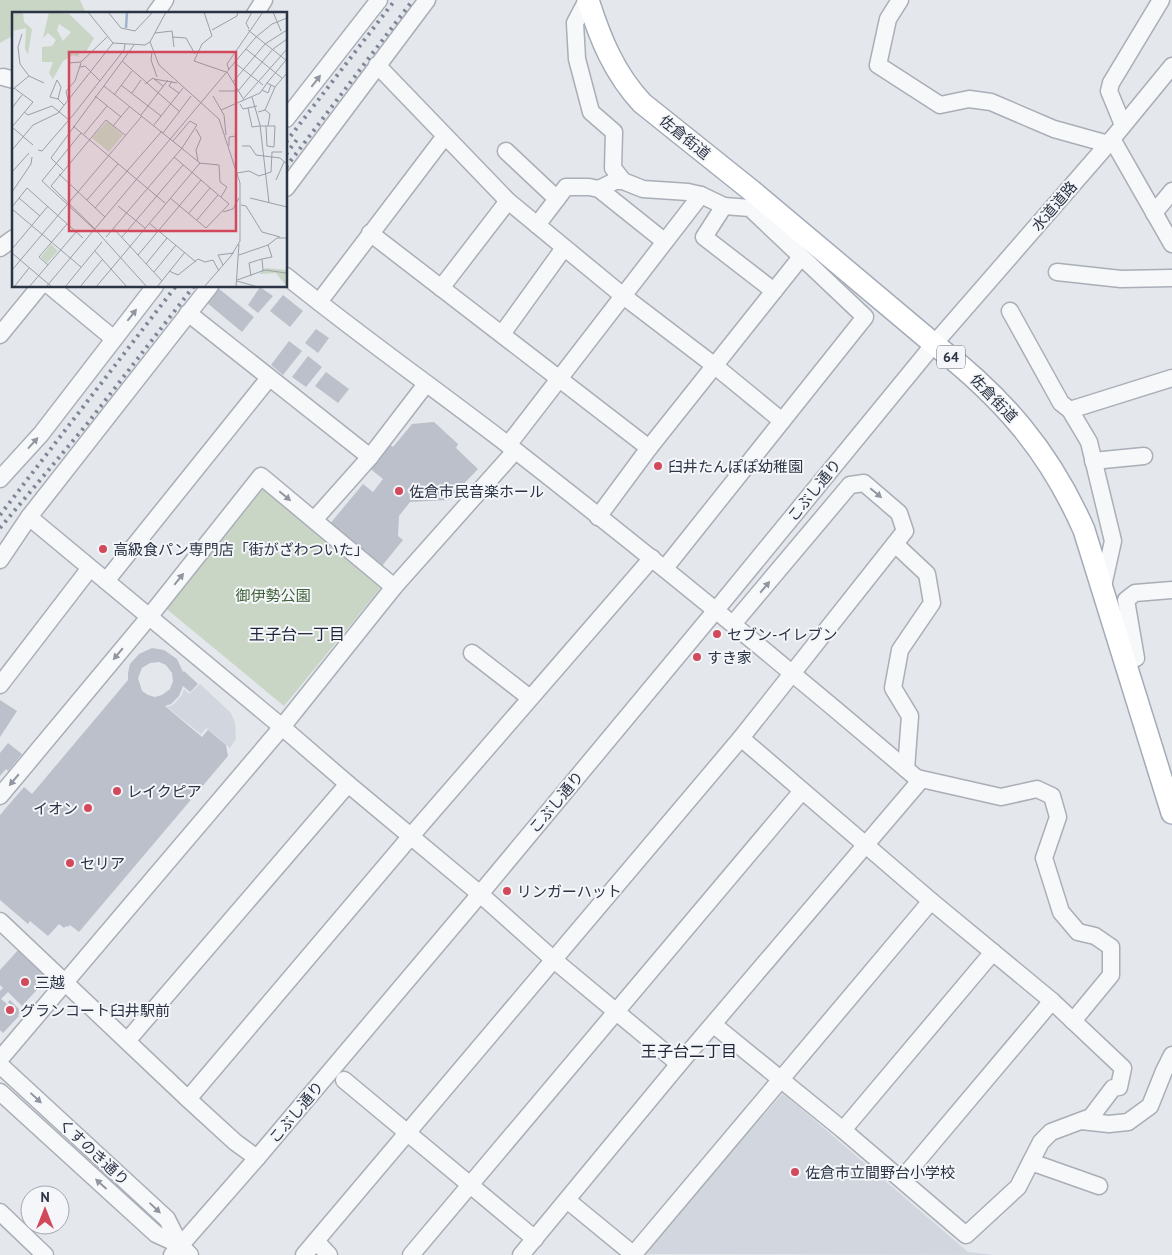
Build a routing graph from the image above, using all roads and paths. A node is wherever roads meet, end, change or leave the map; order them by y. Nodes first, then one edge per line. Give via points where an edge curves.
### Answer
1 (165, 0) edge
2 (264, 0) edge
3 (379, 0) edge
4 (427, 0) edge
5 (587, 0) edge
6 (885, 0) edge
7 (900, 0) edge
8 (1161, 0) edge
9 (156, 12) edge
10 (256, 12) edge
11 (888, 19) junction
12 (377, 65) junction
13 (1170, 75) edge
14 (288, 116) edge
15 (1123, 125) junction
16 (446, 136) junction
17 (1110, 142) junction
18 (506, 151) dead end
19 (623, 181) junction
20 (288, 185) edge
21 (599, 189) junction
22 (1172, 191) edge
23 (701, 195) junction
24 (557, 199) junction
25 (508, 201) junction
26 (724, 206) junction
27 (1154, 213) junction
28 (537, 225) junction
29 (370, 234) junction
30 (12, 239) edge
31 (664, 241) junction
32 (1172, 244) edge
33 (0, 248) edge
34 (564, 248) junction
35 (801, 257) junction
36 (1056, 272) dead end
37 (288, 278) edge
38 (1172, 278) edge
39 (38, 288) edge
40 (52, 288) edge
41 (153, 288) edge
42 (208, 288) edge
43 (442, 288) junction
44 (774, 291) junction
45 (622, 295) junction
46 (319, 302) junction
47 (1010, 311) dead end
48 (188, 313) junction
49 (502, 334) junction
50 (0, 335) edge
51 (114, 339) junction
52 (934, 344) junction
53 (714, 366) junction
54 (269, 378) junction
55 (558, 378) junction
56 (1172, 378) edge
57 (426, 384) junction
58 (1070, 410) junction
59 (782, 421) junction
60 (512, 448) junction
61 (649, 448) junction
62 (1144, 456) dead end
63 (370, 457) junction
64 (1093, 461) junction
65 (1, 478) edge
66 (598, 516) junction
67 (29, 517) junction
68 (314, 520) junction
69 (895, 544) junction
70 (652, 558) junction
71 (0, 560) edge
72 (90, 568) junction
73 (665, 568) junction
74 (106, 581) junction
75 (1103, 586) junction
76 (394, 587) junction
77 (1172, 590) edge
78 (716, 610) junction
79 (149, 617) junction
80 (733, 624) junction
81 (472, 652) dead end
82 (1125, 663) junction
83 (793, 673) junction
84 (0, 685) edge
85 (530, 698) junction
86 (282, 727) junction
87 (740, 738) junction
88 (911, 773) junction
89 (348, 784) junction
90 (802, 791) junction
91 (0, 796) edge
92 (1172, 813) edge
93 (411, 836) junction
94 (865, 845) junction
95 (480, 894) junction
96 (931, 901) junction
97 (0, 921) edge
98 (993, 952) junction
99 (554, 960) junction
100 (64, 982) junction
101 (1052, 1001) junction
102 (617, 1012) junction
103 (1073, 1021) junction
104 (714, 1025) junction
105 (127, 1041) junction
106 (1172, 1055) edge
107 (0, 1059) edge
108 (679, 1064) junction
109 (0, 1065) edge
110 (782, 1079) junction
111 (344, 1080) dead end
112 (0, 1092) edge
113 (188, 1099) junction
114 (1081, 1121) junction
115 (843, 1130) junction
116 (407, 1133) junction
117 (257, 1158) junction
118 (1031, 1162) junction
119 (902, 1179) junction
120 (470, 1186) junction
121 (1099, 1186) dead end
122 (567, 1200) junction
123 (0, 1212) edge
124 (535, 1239) junction
125 (316, 1241) junction
126 (181, 1252) edge
127 (45, 1255) edge
128 (304, 1255) edge
129 (329, 1255) edge
130 (412, 1255) edge
131 (521, 1255) edge
132 (633, 1255) edge

1 - 9 street
2 - 10 street
14 -> 3 street
4 - 12 street
5 - 19 street via 575,23 577,59 591,112 614,132 613,168
5 - 52 main road, 佐倉街道 / 64 via 600,38 631,92 642,103
6 - 11 street
7 - 11 street
8 - 15 street via 1111,83 1109,91
11 - 17 street via 878,65 940,105 969,99 991,102 1054,128
12 - 16 street
12 - 20 street
13 - 15 street, 水道道路
15 - 17 street, 水道道路
16 - 25 street
16 - 29 street
17 - 27 street
17 - 52 street, 水道道路
18 - 24 street
19 - 21 street via 615,181
19 - 23 street via 643,188
21 - 24 street via 566,187
21 - 31 street
22 - 27 street
23 - 26 street
23 - 31 street
24 - 28 street
25 - 28 street
25 - 43 street
26 - 35 street via 750,208
26 - 44 street via 704,237
27 - 32 street
28 - 34 street
29 - 43 street
29 - 46 street
30 - 33 street
31 - 45 street
34 - 45 street
34 - 49 street
35 - 44 street
35 - 59 street via 865,316
36 - 38 street via 1121,279
37 - 46 street
39 - 50 street
40 - 51 street
51 -> 41 street
42 - 48 street
43 - 49 street
44 - 53 street
45 - 53 street
45 - 55 street
46 - 57 street
47 - 58 street via 1062,403
48 - 54 street
48 - 67 street
49 - 55 street
65 -> 51 street via 41,434
52 - 75 main road, 佐倉街道 / 64 via 984,385 1041,452 1071,498
52 - 78 street, こぶし通り
53 - 59 street
53 - 61 street
54 - 63 street
54 - 74 street
55 - 60 street
55 - 61 street
56 - 58 street
57 - 60 street
57 - 63 street
58 - 64 street via 1088,442
59 - 73 street
60 - 66 street
60 - 76 street
61 - 66 street
62 - 64 street
63 - 68 street
64 - 75 street via 1113,541
66 - 70 street
67 - 71 street
67 - 72 street
68 - 76 street
79 -> 68 street via 261,476
80 -> 69 street via 850,485 864,483 899,513 905,531
69 - 83 street
69 - 88 street via 927,574 932,604 900,650 893,688 910,716
70 - 73 street
70 - 85 street
72 - 74 street
72 - 84 street
73 - 78 street
74 - 79 street
75 - 82 main road, 佐倉街道 / 64
76 - 86 street
77 - 82 street via 1135,593 1126,600 1136,658
78 - 80 street
78 - 95 street, こぶし通り
79 - 86 street
79 -> 91 street
80 - 83 street
81 - 85 street
82 - 92 main road, 佐倉街道 / 64
83 - 87 street
83 - 88 street
85 - 93 street
86 - 89 street
86 - 100 street
87 - 90 street
87 - 99 street
88 - 94 street via 920,781
88 - 103 street via 1001,798 1037,789 1052,796 1058,817 1044,858 1061,912 1078,932 1095,936 1111,947 1111,974
89 - 93 street
89 - 105 street
90 - 94 street
90 - 102 street
93 - 95 street
93 - 113 street
94 - 96 street
94 - 104 street
95 - 99 street
95 - 117 street, こぶし通り
96 - 98 street
96 - 110 street
97 - 100 street
98 - 101 street
98 - 115 street
99 - 102 street
99 - 116 street
100 - 105 street
100 - 107 street
101 - 103 street
101 - 119 street
102 - 108 street
102 - 120 street
103 - 114 street via 1122,1068 1119,1087 1113,1088 1091,1117
104 - 108 street
104 - 110 street
105 - 113 street
106 - 114 street via 1150,1106 1128,1122
108 - 122 street
109 -> 126 street, くすのき通り via 167,1219
110 - 115 street
110 - 132 street
111 - 116 street
126 -> 112 street, くすのき通り via 156,1234
113 - 117 street
114 - 118 street via 1051,1132 1041,1142
115 - 119 street
116 - 120 street
116 - 125 street
117 - 126 street, こぶし通り
118 - 119 street via 1018,1187 966,1235
118 - 121 street
120 - 124 street
120 - 130 street
122 - 124 street
122 - 132 street
123 - 127 street
124 - 131 street
125 - 128 street
125 - 129 street

